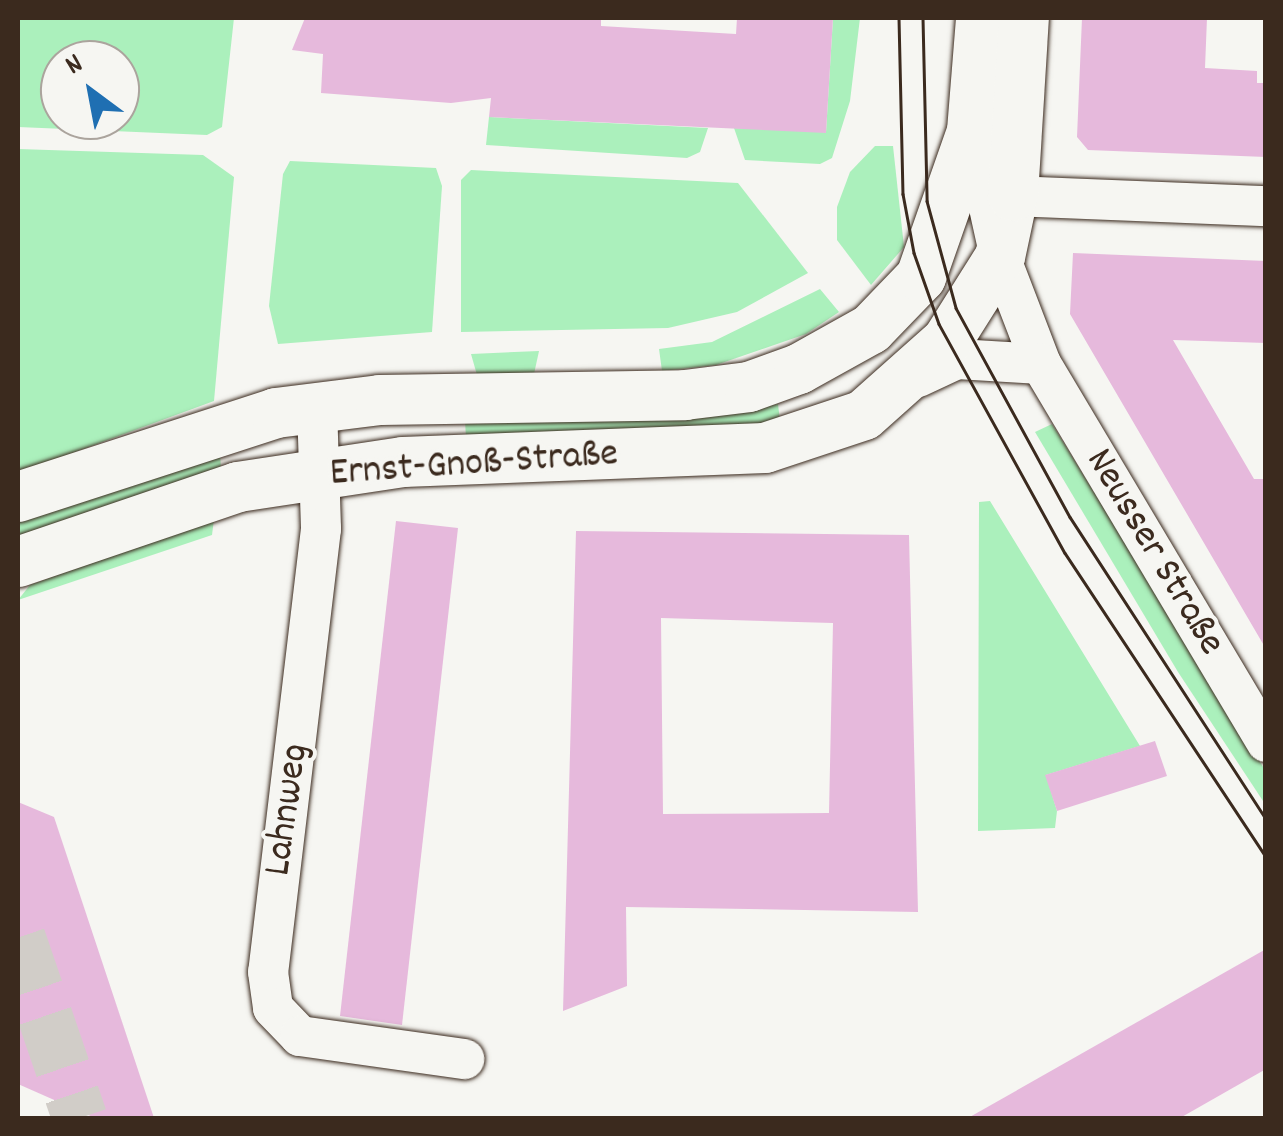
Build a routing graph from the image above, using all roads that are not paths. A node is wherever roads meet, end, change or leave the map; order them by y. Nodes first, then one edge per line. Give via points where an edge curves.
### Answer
1 (981, 18) edge
2 (1024, 18) edge
3 (972, 131) junction
4 (1014, 196) junction
5 (1266, 206) edge
6 (1000, 257) junction
7 (1041, 364) junction
8 (799, 369) junction
9 (910, 381) junction
10 (317, 407) junction
11 (821, 432) junction
12 (320, 475) junction
13 (18, 497) edge
14 (18, 562) edge
15 (1266, 742) edge
16 (464, 1059) dead end

1 - 3 street, Neusser Straße
2 - 4 street
3 - 4 street
3 - 6 street, Neusser Straße
3 - 8 street, Ernst-Gnoß-Straße via 921,277 871,329
4 - 5 street
4 - 6 street, Ernst-Gnoß-Straße
6 - 7 street, Neusser Straße
6 - 9 street, Ernst-Gnoß-Straße via 963,322
7 - 9 street via 957,359
7 - 15 street, Neusser Straße
8 - 10 street, Ernst-Gnoß-Straße via 748,387 685,396
8 - 11 street
9 - 11 street, Ernst-Gnoß-Straße via 864,415
10 - 12 street, Lahnweg
10 - 13 street, Ernst-Gnoß-Straße via 245,420
11 - 12 street, Ernst-Gnoß-Straße via 765,448 404,462
12 - 14 street, Ernst-Gnoß-Straße via 201,498
12 - 16 street, Lahnweg via 311,651 268,972 273,1008 300,1036

